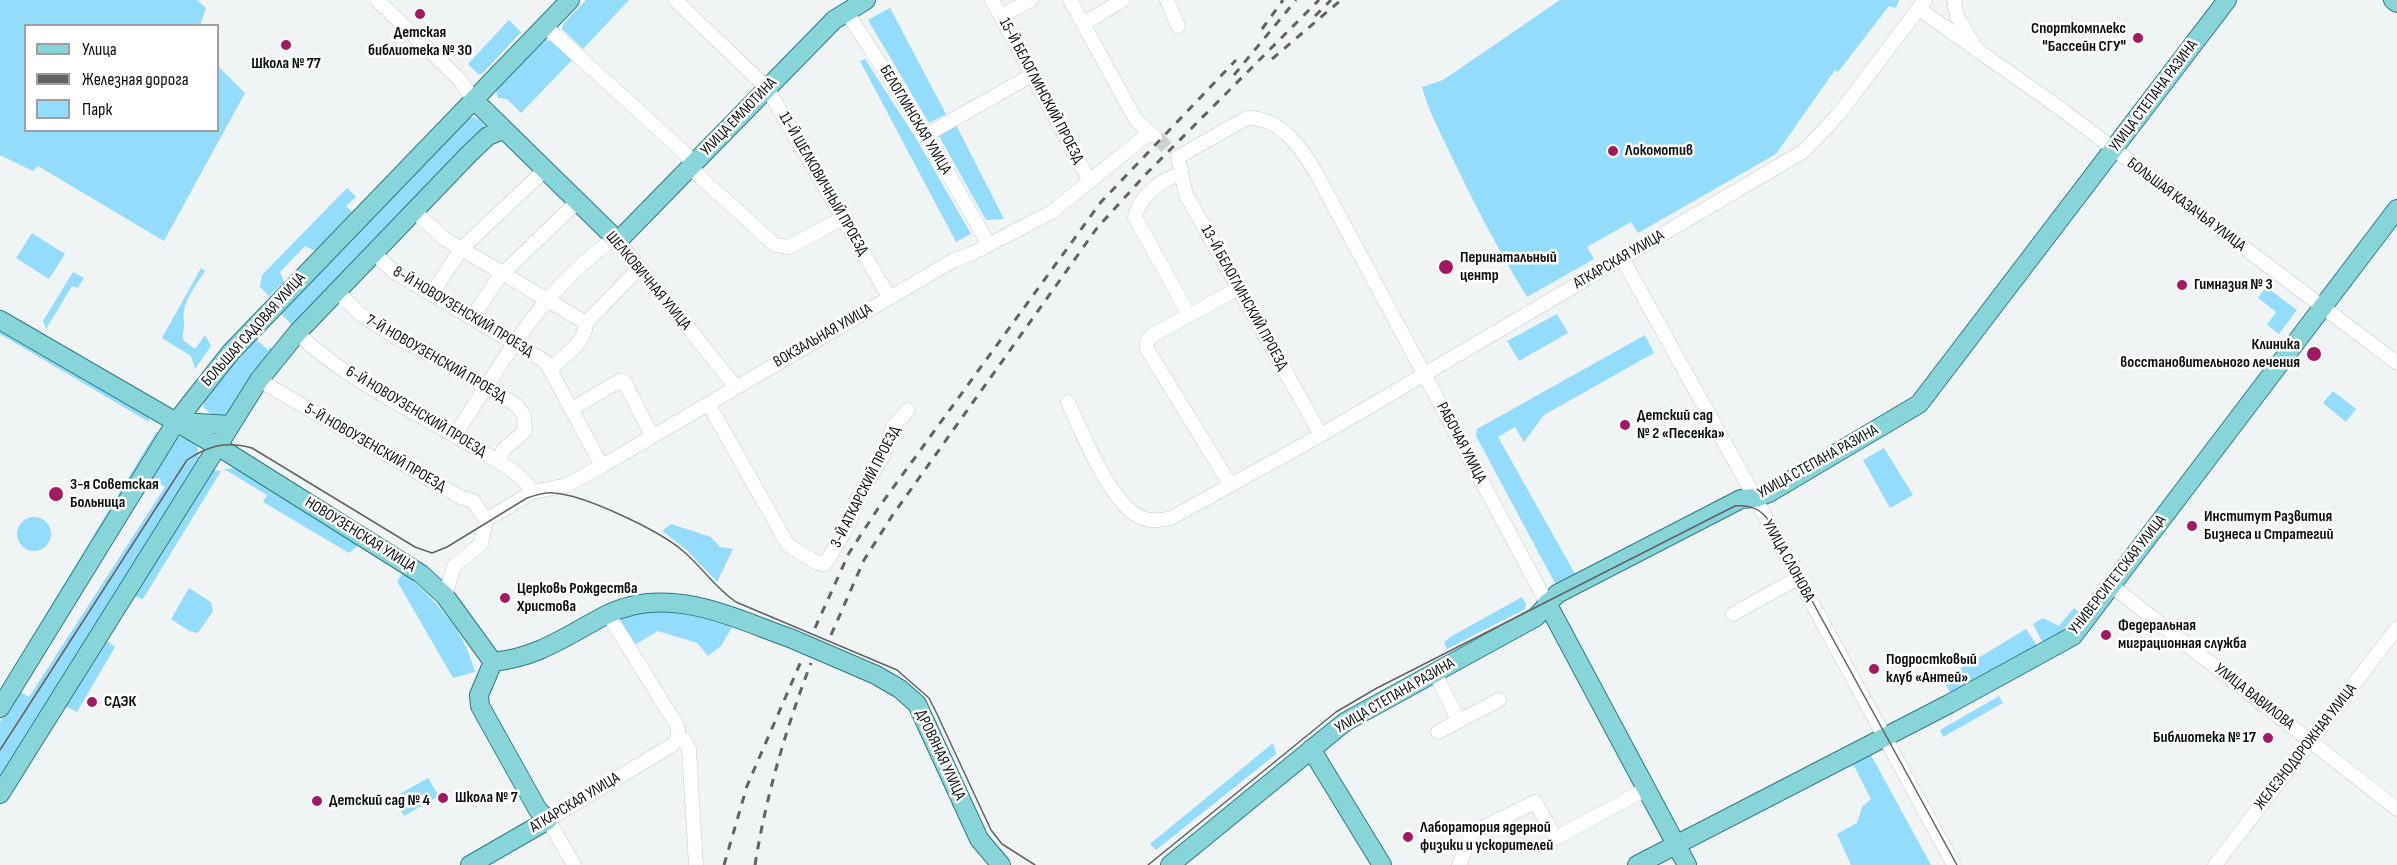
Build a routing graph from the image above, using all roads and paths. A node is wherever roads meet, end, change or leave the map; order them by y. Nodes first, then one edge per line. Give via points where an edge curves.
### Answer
1 (377, 0) edge
2 (570, 0) edge
3 (675, 0) edge
4 (866, 0) edge
5 (992, 0) edge
6 (1031, 0) edge
7 (1070, 0) edge
8 (1123, 0) edge
9 (1167, 0) edge
10 (1954, 0) edge
11 (2228, 0) edge
12 (2393, 0) edge
13 (2397, 3) edge
14 (1922, 4) edge
15 (842, 6) edge
16 (1001, 16) junction
17 (1083, 24) junction
18 (545, 26) junction
19 (1178, 26) dead end
20 (1975, 47) junction
21 (1032, 75) junction
22 (767, 88) junction
23 (474, 100) junction
24 (503, 130) junction
25 (926, 135) junction
26 (2114, 149) junction
27 (1175, 155) joint
28 (693, 165) junction
29 (545, 170) junction
30 (1180, 175) junction
31 (1090, 182) junction
32 (578, 202) junction
33 (2397, 209) edge
34 (414, 211) junction
35 (843, 218) junction
36 (617, 240) junction
37 (988, 243) junction
38 (462, 248) junction
39 (374, 253) junction
40 (1622, 258) junction
41 (639, 267) junction
42 (504, 272) junction
43 (1239, 288) junction
44 (338, 291) junction
45 (432, 293) junction
46 (889, 297) junction
47 (546, 300) junction
48 (2321, 308) junction
49 (1189, 315) junction
50 (473, 316) junction
51 (0, 320) edge
52 (586, 323) junction
53 (297, 333) junction
54 (514, 341) junction
55 (2397, 363) edge
56 (551, 368) junction
57 (1425, 375) junction
58 (259, 380) junction
59 (736, 387) junction
60 (486, 389) junction
61 (1068, 402) dead end
62 (709, 405) junction
63 (573, 408) junction
64 (908, 410) dead end
65 (177, 422) junction
66 (231, 425) junction
67 (454, 435) junction
68 (1321, 435) junction
69 (652, 436) junction
70 (219, 447) junction
71 (498, 461) junction
72 (602, 466) junction
73 (1230, 484) junction
74 (533, 492) junction
75 (1755, 498) junction
76 (486, 520) junction
77 (1798, 578) junction
78 (2112, 586) junction
79 (445, 596) junction
80 (1547, 603) junction
81 (608, 614) junction
82 (1732, 614) dead end
83 (2397, 628) edge
84 (494, 662) junction
85 (1435, 673) junction
86 (1499, 700) dead end
87 (0, 708) edge
88 (1459, 721) junction
89 (1438, 732) dead end
90 (678, 738) junction
91 (1884, 738) junction
92 (2311, 741) junction
93 (1311, 749) junction
94 (1646, 789) junction
95 (0, 794) edge
96 (2397, 809) edge
97 (548, 820) junction
98 (1676, 844) junction
99 (470, 865) edge
100 (574, 865) edge
101 (696, 865) edge
102 (1001, 865) edge
103 (1170, 865) edge
104 (1382, 865) edge
105 (1460, 865) edge
106 (1637, 865) edge
107 (1687, 865) edge
108 (1954, 865) edge
109 (2215, 865) edge

1 - 23 street via 459,79
2 - 18 main road, БОЛЬШАЯ САДОВАЯ УЛИЦА
3 - 22 street, 11-Й ШЕЛКОВИЧНЫЙ ПРОЕЗД
4 - 15 main road, УЛИЦА ЕМЛЮТИНА
5 - 16 street, 15-Й БЕЛОГЛИНСКИЙ ПРОЕЗД
6 - 16 street
7 - 17 street
8 - 17 street
9 - 19 street
10 - 20 street, БОЛЬШАЯ КАЗАЧЬЯ УЛИЦА via 1957,16
11 - 26 main road, УЛИЦА СТЕПАНА РАЗИНА
12 - 13 main road
14 - 20 street, БОЛЬШАЯ КАЗАЧЬЯ УЛИЦА
14 - 40 street, АТКАРСКАЯ УЛИЦА via 1838,115 1804,151
15 - 22 main road, УЛИЦА ЕМЛЮТИНА via 834,20
15 - 25 street, БЕЛОГЛИНСКАЯ УЛИЦА
16 - 21 street, 15-Й БЕЛОГЛИНСКИЙ ПРОЕЗД
17 - 31 street, ВОКЗАЛЬНАЯ УЛИЦА via 1136,120 1153,135
18 - 23 main road, БОЛЬШАЯ САДОВАЯ УЛИЦА
18 - 28 street via 686,154
20 - 26 street, БОЛЬШАЯ КАЗАЧЬЯ УЛИЦА
21 - 25 street
21 - 31 street, 15-Й БЕЛОГЛИНСКИЙ ПРОЕЗД
22 - 28 main road, УЛИЦА ЕМЛЮТИНА
22 - 35 street, 11-Й ШЕЛКОВИЧНЫЙ ПРОЕЗД
23 - 24 main road, ШЕЛКОВИЧНАЯ УЛИЦА
23 - 65 main road, БОЛЬШАЯ САДОВАЯ УЛИЦА via 255,325
24 - 29 main road, ШЕЛКОВИЧНАЯ УЛИЦА
24 - 34 main road, БОЛЬШАЯ САДОВАЯ УЛИЦА via 488,136
25 - 37 street, БЕЛОГЛИНСКАЯ УЛИЦА
26 - 48 street, БОЛЬШАЯ КАЗАЧЬЯ УЛИЦА
26 - 75 main road, УЛИЦА СТЕПАНА РАЗИНА via 1918,404
27 - 30 street, 13-Й БЕЛОГЛИНСКИЙ ПРОЕЗД
27 - 57 street, РАБОЧАЯ УЛИЦА via 1247,118 1260,118 1295,141
28 - 35 street via 707,183 782,248
28 - 36 main road, УЛИЦА ЕМЛЮТИНА
29 - 32 main road, ШЕЛКОВИЧНАЯ УЛИЦА
29 - 38 street
30 - 43 street, 13-Й БЕЛОГЛИНСКИЙ ПРОЕЗД via 1186,195
30 - 49 street via 1170,176 1142,200 1135,217
31 - 37 street, ВОКЗАЛЬНАЯ УЛИЦА via 1052,212
32 - 36 main road, ШЕЛКОВИЧНАЯ УЛИЦА
32 - 42 street
33 - 48 main road, УНИВЕРСИТЕТСКАЯ УЛИЦА
34 - 38 street
34 - 39 main road, БОЛЬШАЯ САДОВАЯ УЛИЦА
35 - 46 street, 11-Й ШЕЛКОВИЧНЫЙ ПРОЕЗД
36 - 41 street, ШЕЛКОВИЧНАЯ УЛИЦА
36 - 47 street, УЛИЦА ЕМЛЮТИНА via 573,273
37 - 46 street, ВОКЗАЛЬНАЯ УЛИЦА
38 - 42 street
38 - 45 street
39 - 44 main road, БОЛЬШАЯ САДОВАЯ УЛИЦА
39 - 45 street, 8-Й НОВОУЗЕНСКИЙ ПРОЕЗД via 394,272
40 - 57 street, АТКАРСКАЯ УЛИЦА
40 - 75 street, УЛИЦА СЛОНОВА
41 - 52 street
41 - 59 street, ШЕЛКОВИЧНАЯ УЛИЦА
42 - 47 street
42 - 50 street
43 - 49 street
43 - 68 street, 13-Й БЕЛОГЛИНСКИЙ ПРОЕЗД
44 - 53 main road, БОЛЬШАЯ САДОВАЯ УЛИЦА
44 - 60 street, 7-Й НОВОУЗЕНСКИЙ ПРОЕЗД via 360,314
45 - 50 street, 8-Й НОВОУЗЕНСКИЙ ПРОЕЗД
46 - 59 street, ВОКЗАЛЬНАЯ УЛИЦА
47 - 52 street
47 - 54 street, УЛИЦА ЕМЛЮТИНА
48 - 55 street, БОЛЬШАЯ КАЗАЧЬЯ УЛИЦА
48 - 78 main road, УНИВЕРСИТЕТСКАЯ УЛИЦА
49 - 73 street via 1147,342 1147,349
50 - 54 street, 8-Й НОВОУЗЕНСКИЙ ПРОЕЗД
51 - 65 main road, НОВОУЗЕНСКАЯ УЛИЦА
52 - 56 street via 578,342
53 - 58 main road, БОЛЬШАЯ САДОВАЯ УЛИЦА
53 - 67 street, 6-Й НОВОУЗЕНСКИЙ ПРОЕЗД via 343,369
54 - 56 street, 8-Й НОВОУЗЕНСКИЙ ПРОЕЗД
54 - 60 street, УЛИЦА ЕМЛЮТИНА
56 - 63 street, 8-Й НОВОУЗЕНСКИЙ ПРОЕЗД
57 - 68 street, АТКАРСКАЯ УЛИЦА
57 - 80 street, РАБОЧАЯ УЛИЦА
58 - 66 main road, БОЛЬШАЯ САДОВАЯ УЛИЦА
58 - 76 street, 5-Й НОВОУЗЕНСКИЙ ПРОЕЗД via 473,501
59 - 62 street, ВОКЗАЛЬНАЯ УЛИЦА
60 - 67 street, УЛИЦА ЕМЛЮТИНА
60 - 71 street, 7-Й НОВОУЗЕНСКИЙ ПРОЕЗД via 518,406 524,416 525,430 504,449
61 - 73 street, АТКАРСКАЯ УЛИЦА via 1120,503 1136,516 1153,521 1171,518
62 - 64 street, 3-Й АТКАРСКИЙ ПРОЕЗД via 788,545 825,564 849,525 857,499 883,456 893,427
62 - 69 street, ВОКЗАЛЬНАЯ УЛИЦА
63 - 69 street via 624,381
63 - 72 street, 8-Й НОВОУЗЕНСКИЙ ПРОЕЗД
65 - 66 main road
65 - 70 main road, НОВОУЗЕНСКАЯ УЛИЦА
65 - 87 main road, БОЛЬШАЯ САДОВАЯ УЛИЦА
66 - 70 main road, БОЛЬШАЯ САДОВАЯ УЛИЦА
67 - 71 street, 6-Й НОВОУЗЕНСКИЙ ПРОЕЗД
68 - 73 street, АТКАРСКАЯ УЛИЦА
69 - 72 street, ВОКЗАЛЬНАЯ УЛИЦА
70 - 79 main road, НОВОУЗЕНСКАЯ УЛИЦА via 400,559
70 - 95 main road, БОЛЬШАЯ САДОВАЯ УЛИЦА
71 - 74 street, 6-Й НОВОУЗЕНСКИЙ ПРОЕЗД
72 - 74 street, ВОКЗАЛЬНАЯ УЛИЦА via 567,485
74 - 76 street, ВОКЗАЛЬНАЯ УЛИЦА
75 - 77 street, УЛИЦА СЛОНОВА
75 - 80 main road, УЛИЦА СТЕПАНА РАЗИНА via 1741,499 1705,516 1557,594
76 - 79 street via 481,544 454,566
77 - 82 street
77 - 91 street, УЛИЦА СЛОНОВА
78 - 91 main road, УНИВЕРСИТЕТСКАЯ УЛИЦА via 2073,636
78 - 92 street, УЛИЦА ВАВИЛОВА
79 - 84 main road, НОВОУЗЕНСКАЯ УЛИЦА
80 - 85 main road, УЛИЦА СТЕПАНА РАЗИНА via 1536,617
80 - 94 main road, РАБОЧАЯ УЛИЦА
81 - 84 main road, ДРОВЯНАЯ УЛИЦА via 542,651
81 - 90 street via 678,727
81 - 102 main road, ДРОВЯНАЯ УЛИЦА, bridge via 633,605 671,602 727,615 895,685 916,704 979,839
83 - 92 street, ЖЕЛЕЗНОДОРОЖНАЯ УЛИЦА
84 - 97 main road via 479,696 480,706 538,810
85 - 88 street
85 - 93 main road, УЛИЦА СТЕПАНА РАЗИНА via 1345,722
86 - 88 street
88 - 89 street
90 - 97 street, АТКАРСКАЯ УЛИЦА
90 - 101 street via 689,749
91 - 98 main road, УНИВЕРСИТЕТСКАЯ УЛИЦА
91 - 108 street, УЛИЦА СЛОНОВА
92 - 96 street, УЛИЦА ВАВИЛОВА
92 - 109 street, ЖЕЛЕЗНОДОРОЖНАЯ УЛИЦА
93 - 103 main road, УЛИЦА СТЕПАНА РАЗИНА
93 - 104 main road
94 - 98 main road, РАБОЧАЯ УЛИЦА
94 - 105 street via 1556,838 1535,802 1472,833
97 - 99 main road, АТКАРСКАЯ УЛИЦА
97 - 100 street
98 - 106 main road, УНИВЕРСИТЕТСКАЯ УЛИЦА
98 - 107 main road, РАБОЧАЯ УЛИЦА

